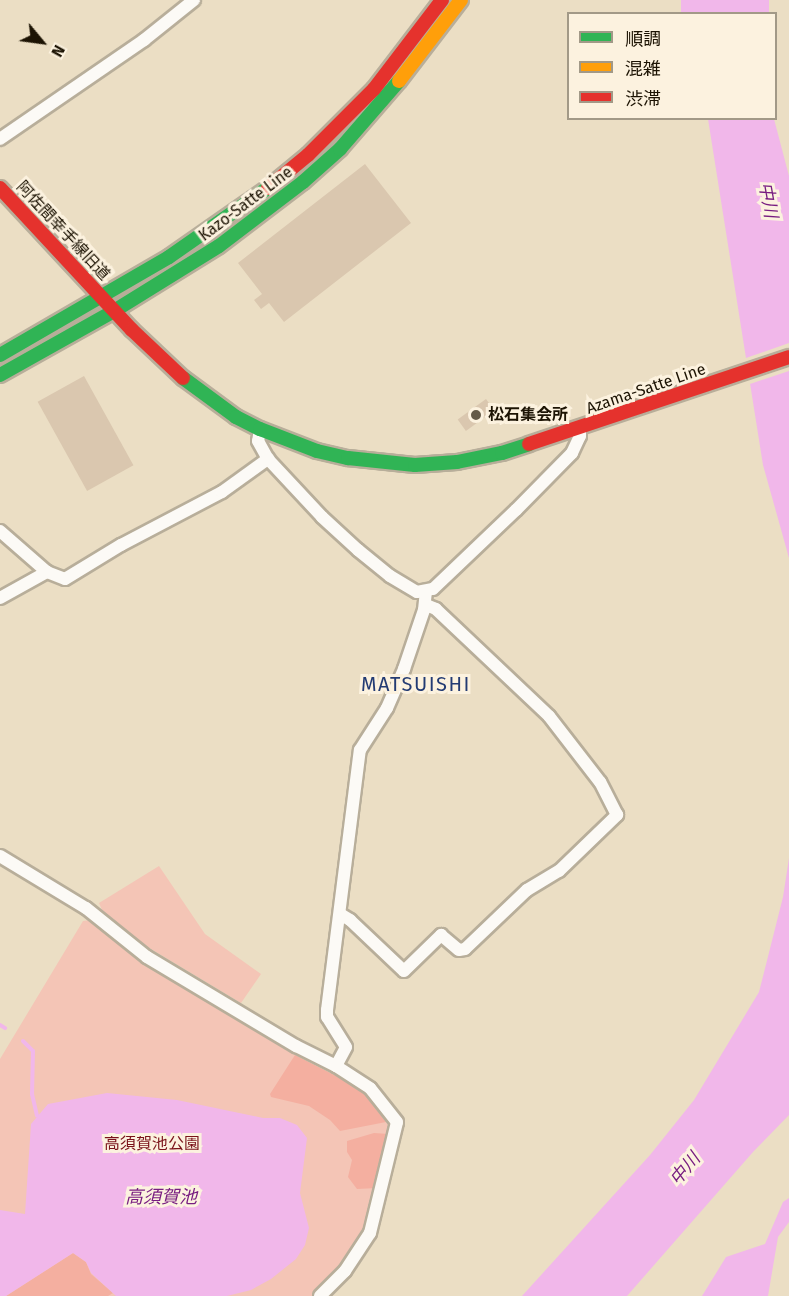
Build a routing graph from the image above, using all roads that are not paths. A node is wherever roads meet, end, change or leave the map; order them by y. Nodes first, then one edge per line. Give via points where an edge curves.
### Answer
1 (194, 0) edge
2 (442, 0) edge
3 (461, 0) edge
4 (0, 139) edge
5 (0, 188) edge
6 (101, 297) junction
7 (114, 311) junction
8 (0, 355) edge
9 (789, 357) edge
10 (0, 375) edge
11 (580, 428) junction
12 (260, 429) junction
13 (268, 459) junction
14 (0, 531) edge
15 (47, 572) junction
16 (426, 591) junction
17 (0, 598) edge
18 (426, 605) junction
19 (0, 856) edge
20 (340, 914) junction
21 (336, 1066) junction
22 (320, 1296) edge

1 - 4 street via 144,40
2 - 6 main road, Kazo-Satte Line via 374,88 308,155 238,211
3 - 7 main road, Kazo-Satte Line via 385,99 340,149 219,246
5 - 6 main road, 阿佐間幸手線旧道
6 - 7 main road, Azama-Satte Line
6 - 8 main road, Kazo-Satte Line
7 - 10 main road, Kazo-Satte Line
7 - 12 main road, Azama-Satte Line via 190,385
9 - 11 main road, Azama-Satte Line
11 - 12 main road, Azama-Satte Line via 502,453 415,465 317,451
11 - 16 street via 572,453 433,589
12 - 13 street via 258,441
13 - 15 street via 222,492 65,579
13 - 16 street via 358,550 408,587
14 - 15 street
15 - 17 street
16 - 18 street
18 - 20 street via 387,708 360,750
18 - 20 street via 436,609 549,716 600,782 617,815 559,871 527,890 465,949 459,951 441,935 404,971
19 - 21 street via 86,908 147,957
20 - 21 street via 327,1010 327,1017 346,1047
21 - 22 street via 370,1088 397,1122 370,1233 345,1271

